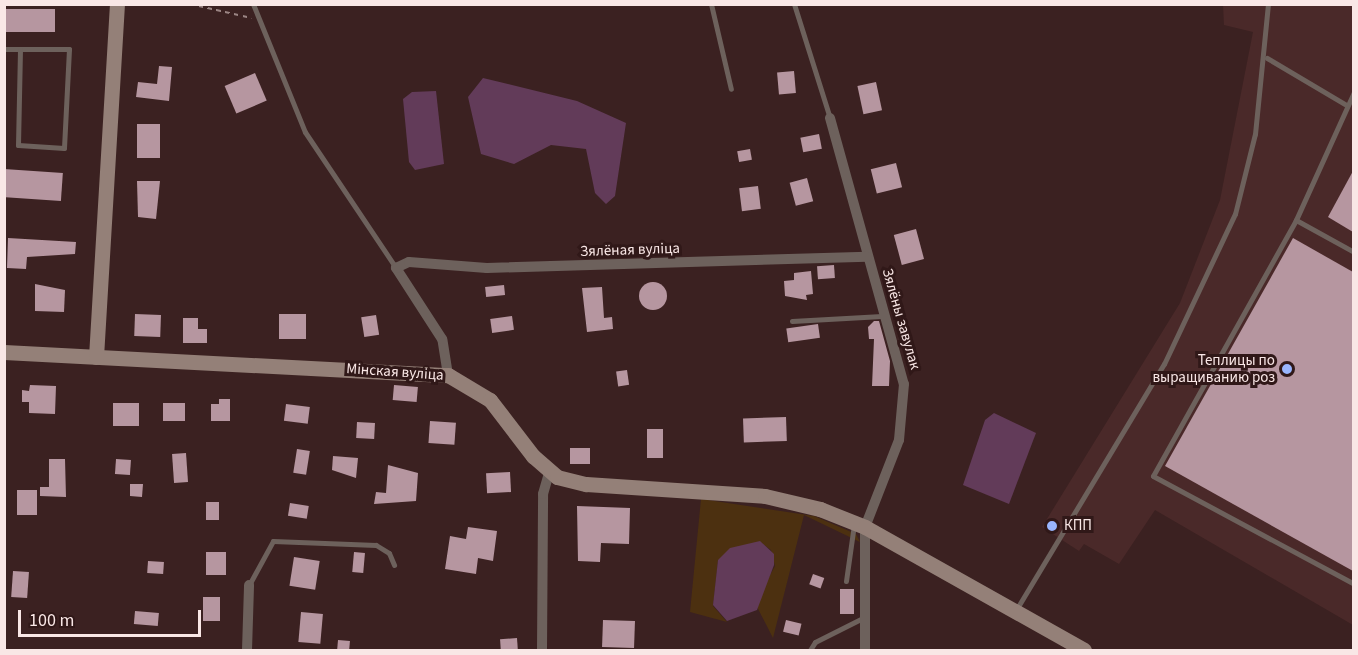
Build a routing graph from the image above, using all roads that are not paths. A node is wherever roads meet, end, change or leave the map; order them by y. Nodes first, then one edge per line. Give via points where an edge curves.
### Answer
1 (117, 4) edge
2 (262, 4) edge
3 (711, 4) edge
4 (794, 4) edge
5 (1268, 4) edge
6 (253, 6) edge
7 (4, 49) edge
8 (20, 50) junction
9 (1267, 58) junction
10 (730, 89) dead end
11 (1353, 92) edge
12 (1346, 105) junction
13 (830, 118) joint
14 (1296, 220) junction
15 (1353, 252) edge
16 (867, 257) junction
17 (396, 268) junction
18 (882, 316) junction
19 (792, 321) dead end
20 (4, 352) edge
21 (96, 357) junction
22 (448, 375) junction
23 (549, 473) junction
24 (855, 523) junction
25 (394, 565) dead end
26 (846, 581) dead end
27 (1353, 584) edge
28 (249, 585) joint
29 (1015, 612) junction
30 (863, 618) junction
31 (247, 651) edge
32 (542, 651) edge
33 (810, 651) edge
34 (865, 651) edge
35 (1084, 651) edge

1 - 21 street
2 - 6 lane
3 - 10 lane
4 - 13 lane
5 - 9 lane
6 - 17 lane via 305,132
7 - 8 lane
8 - 8 lane via 18,145 64,148 69,49
9 - 12 lane
9 - 29 lane via 1235,214 1200,297
11 - 12 lane
12 - 14 lane
13 - 16 street, Зялёны завулак
14 - 15 lane
14 - 27 lane via 1153,476
16 - 17 street, Зялёная вуліца via 509,268 422,260
16 - 18 street, Зялёны завулак
17 - 22 street via 442,339
18 - 19 lane
18 - 24 street, Зялёны завулак via 904,384 905,416
20 - 21 street, Мінская вуліца
21 - 22 street, Мінская вуліца
22 - 23 street, Мінская вуліца via 490,400
23 - 24 street via 586,484 765,496
23 - 32 street via 543,494
24 - 26 lane
24 - 29 street
24 - 30 street, Зялёны завулак
25 - 28 lane via 389,553 376,545 273,541
28 - 31 street
29 - 35 street
30 - 33 lane via 815,642
30 - 34 street, Зялёны завулак

